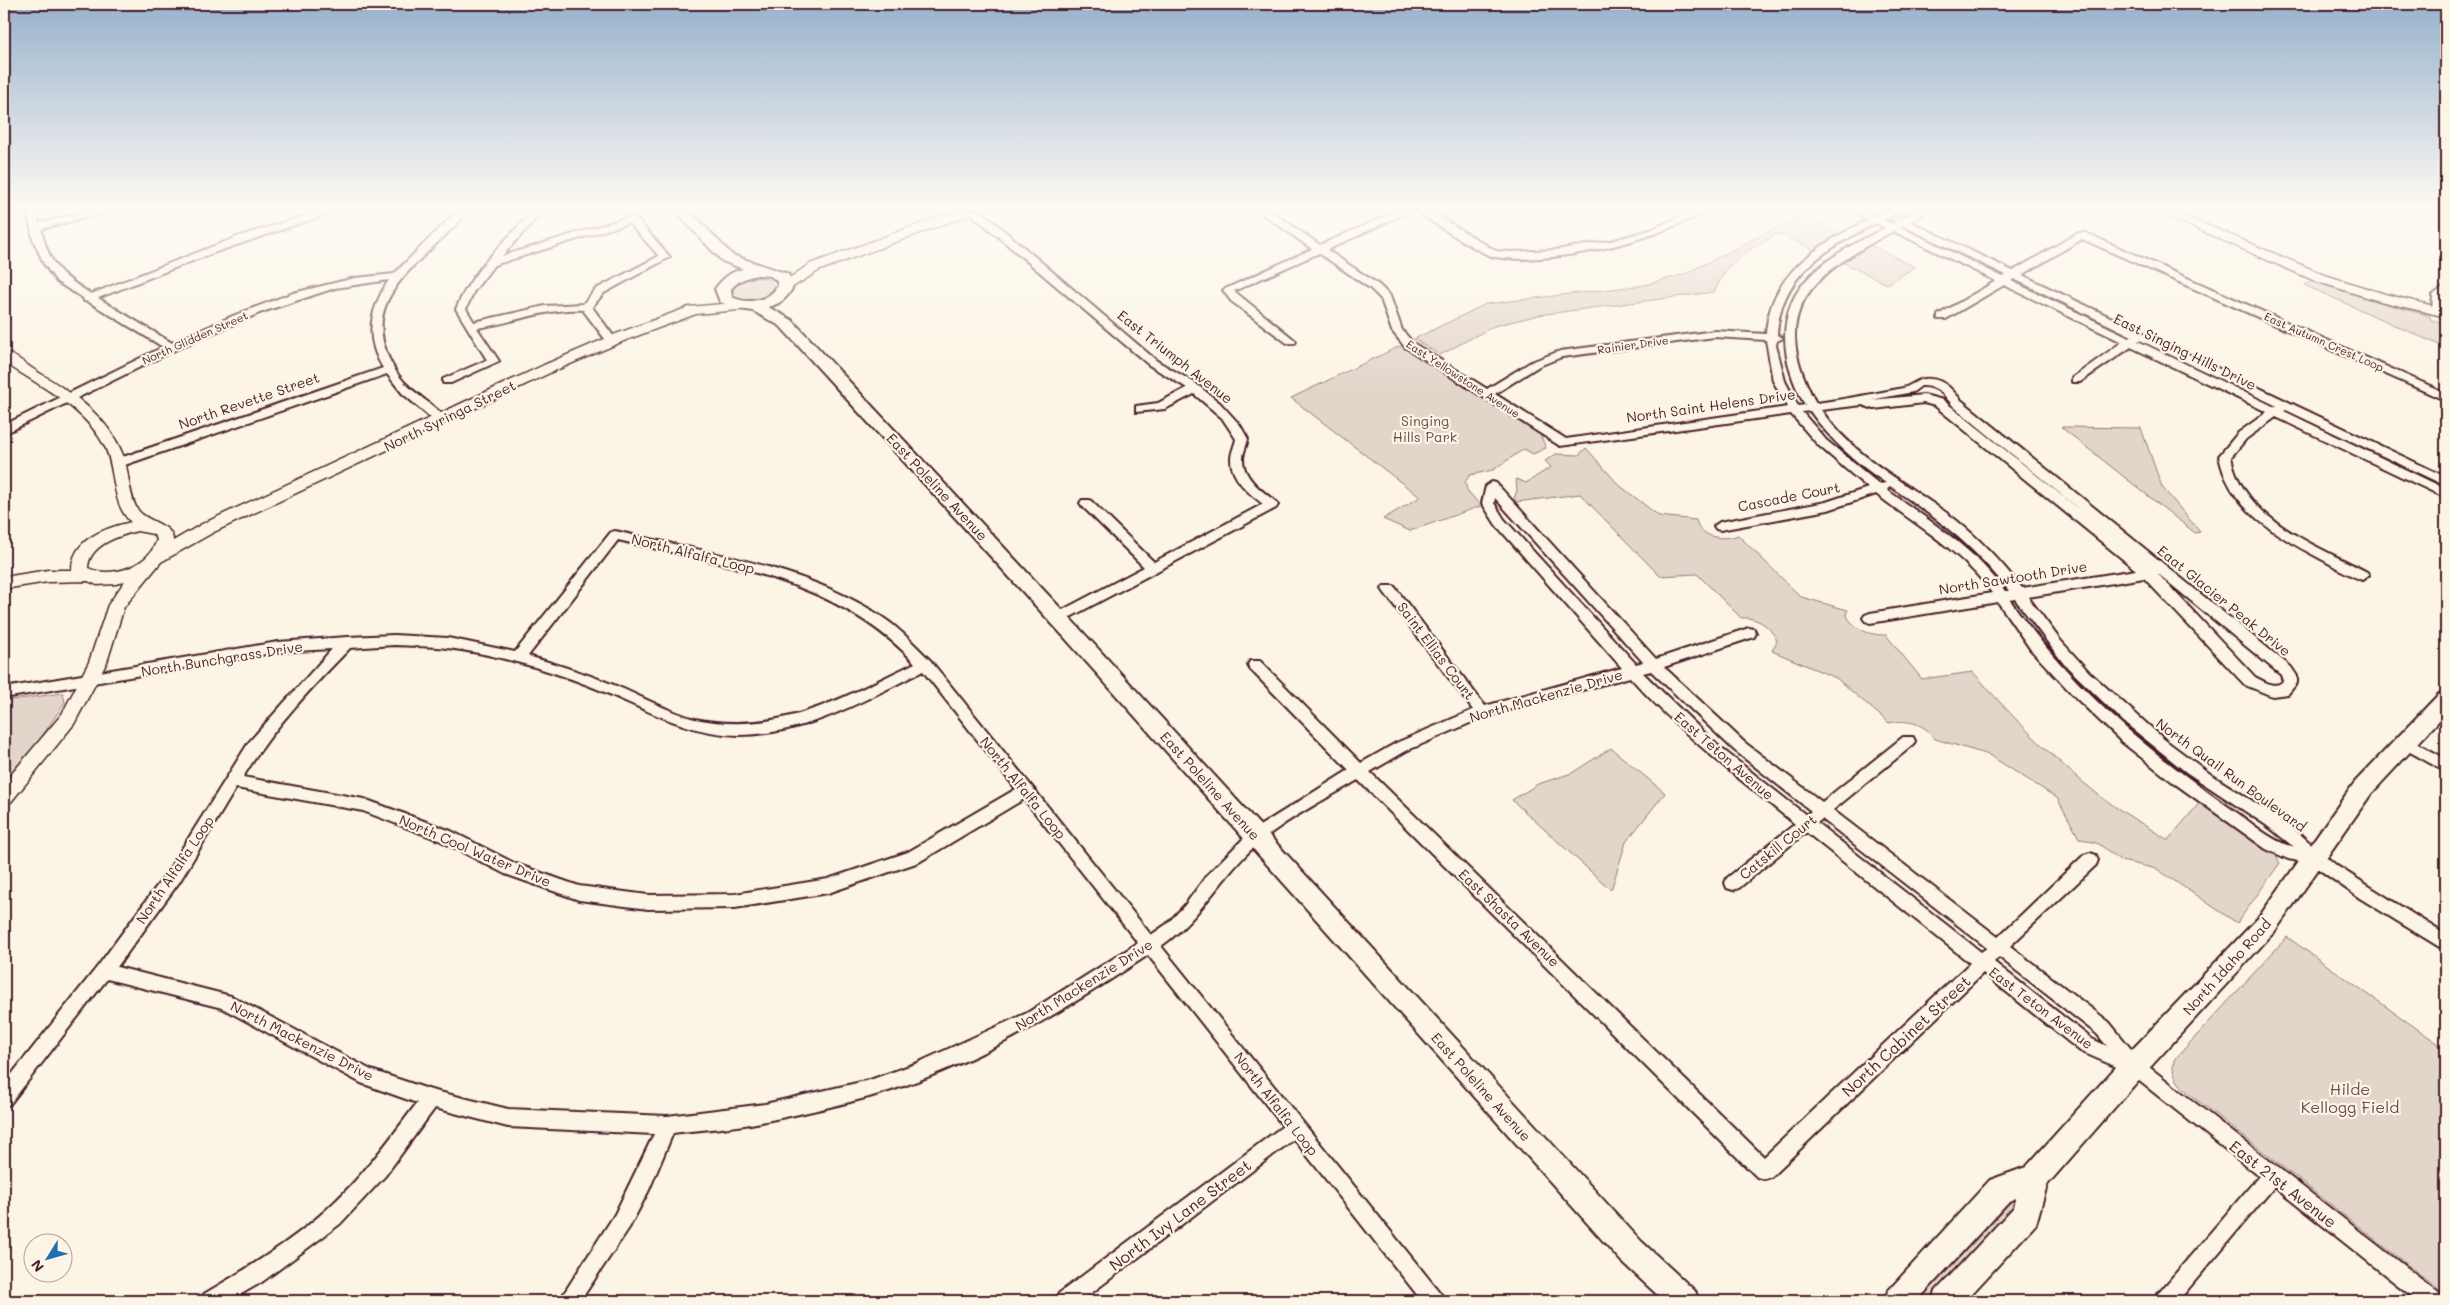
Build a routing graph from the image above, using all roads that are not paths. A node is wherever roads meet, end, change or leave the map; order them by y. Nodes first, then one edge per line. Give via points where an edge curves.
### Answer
1 (51, 271) edge
2 (157, 271) edge
3 (401, 271) edge
4 (484, 271) edge
5 (638, 271) edge
6 (730, 271) edge
7 (764, 271) edge
8 (781, 271) edge
9 (810, 271) edge
10 (1044, 271) edge
11 (1269, 271) edge
12 (1351, 271) edge
13 (1796, 271) edge
14 (1820, 271) edge
15 (1984, 271) edge
16 (2004, 271) edge
17 (2020, 271) edge
18 (2164, 271) edge
19 (2303, 271) edge
20 (771, 272) junction
21 (2013, 275) junction
22 (395, 277) junction
23 (2003, 281) junction
24 (725, 286) junction
25 (2446, 288) edge
26 (784, 290) junction
27 (88, 299) junction
28 (744, 306) junction
29 (586, 307) junction
30 (694, 310) junction
31 (2441, 311) edge
32 (1942, 316) dead end
33 (786, 323) junction
34 (470, 325) junction
35 (1770, 337) junction
36 (1789, 339) junction
37 (2135, 339) junction
38 (612, 341) junction
39 (1291, 341) dead end
40 (171, 347) junction
41 (4, 356) edge
42 (390, 369) junction
43 (2076, 380) dead end
44 (446, 382) dead end
45 (1931, 382) joint
46 (1195, 390) junction
47 (1487, 394) junction
48 (2446, 397) edge
49 (67, 399) junction
50 (1932, 400) joint
51 (1863, 401) junction
52 (1811, 407) junction
53 (2280, 408) junction
54 (1140, 409) dead end
55 (1795, 409) junction
56 (441, 420) junction
57 (4, 430) edge
58 (1564, 443) joint
59 (118, 463) junction
60 (2446, 482) edge
61 (1891, 484) junction
62 (1877, 490) junction
63 (2446, 494) edge
64 (124, 503) junction
65 (1086, 503) dead end
66 (1720, 526) dead end
67 (154, 527) junction
68 (208, 528) junction
69 (94, 544) junction
70 (152, 561) junction
71 (1153, 568) junction
72 (2162, 570) junction
73 (2147, 573) junction
74 (2362, 575) dead end
75 (32, 577) junction
76 (91, 578) junction
77 (4, 583) edge
78 (1389, 589) dead end
79 (2019, 593) junction
80 (2001, 595) junction
81 (116, 605) junction
82 (1058, 618) junction
83 (1870, 618) dead end
84 (1748, 633) dead end
85 (347, 642) junction
86 (518, 658) junction
87 (925, 664) junction
88 (1256, 665) dead end
89 (1653, 665) junction
90 (1634, 671) junction
91 (89, 680) junction
92 (4, 693) edge
93 (2446, 700) edge
94 (1482, 712) junction
95 (1908, 741) dead end
96 (2406, 743) junction
97 (2446, 766) edge
98 (1359, 771) junction
99 (233, 781) junction
100 (1026, 791) junction
101 (4, 796) edge
102 (1822, 811) junction
103 (1807, 825) junction
104 (1255, 837) junction
105 (2313, 857) junction
106 (2090, 860) dead end
107 (1733, 883) dead end
108 (2446, 944) edge
109 (1149, 945) junction
110 (1998, 948) junction
111 (1983, 963) junction
112 (104, 971) junction
113 (2134, 1066) junction
114 (4, 1098) edge
115 (431, 1099) junction
116 (667, 1125) junction
117 (1294, 1128) junction
118 (1764, 1170) joint
119 (2272, 1175) junction
120 (2034, 1178) junction
121 (1631, 1251) junction
122 (211, 1301) edge
123 (569, 1301) edge
124 (1065, 1301) edge
125 (1434, 1301) edge
126 (1669, 1301) edge
127 (1684, 1301) edge
128 (1898, 1301) edge
129 (1946, 1301) edge
130 (2165, 1301) edge
131 (2432, 1301) edge

1 - 27 street
2 - 27 street
3 - 22 street
4 - 34 street via 469,290 462,309
5 - 29 street via 600,291
6 - 24 main road
7 - 20 main road
8 - 20 street
9 - 26 street
10 - 46 street, East Triumph Avenue via 1152,363 1180,377
11 - 39 street via 1228,290
12 - 47 street, East Yellowstone Avenue via 1386,298 1400,337
13 - 35 street, North Quail Run Boulevard via 1776,299
14 - 36 street, North Quail Run Boulevard via 1804,288 1797,302
15 - 23 street, East Singing Hills Drive
16 - 21 street, East Singing Hills Drive
17 - 21 street, East Autumn Crest Loop
18 - 48 street, East Autumn Crest Loop
19 - 31 street via 2381,297
20 - 24 main road via 742,274
20 - 26 main road via 783,277
21 - 23 street
21 - 37 street, East Singing Hills Drive
22 - 40 street, North Glidden Street via 357,279 295,295
22 - 42 street via 384,292 375,316 377,341
23 - 32 street
23 - 37 street, East Singing Hills Drive
24 - 28 main road, East Poleline Avenue via 725,299
24 - 30 street, North Syringa Street
25 - 31 street via 2438,295
26 - 28 main road via 762,304
26 - 33 main road via 782,308
27 - 40 street
28 - 30 street, North Syringa Street
28 - 33 main road, East Poleline Avenue via 756,307
29 - 34 street via 569,305
29 - 38 street
30 - 38 street, North Syringa Street
33 - 82 main road, East Poleline Avenue
34 - 44 street via 493,361
35 - 36 street, Rainier Drive
35 - 47 street, Rainier Drive via 1715,334 1560,354 1535,364
35 - 55 street, North Quail Run Boulevard via 1779,380
36 - 52 street, North Quail Run Boulevard via 1801,387
37 - 43 street
37 - 53 street, East Singing Hills Drive
38 - 56 street, North Syringa Street
40 - 49 street, North Glidden Street
41 - 49 street
42 - 56 street via 396,379
42 - 59 street, North Revette Street
45 - 51 street, North Saint Helens Drive via 1918,383 1909,390 1868,397
45 - 72 street, Eaat Glacier Peak Drive via 1945,388 1957,403
46 - 54 street via 1161,406
46 - 71 street, East Triumph Avenue via 1232,421 1242,439 1237,456 1239,471 1248,485 1272,505
47 - 58 street, East Yellowstone Avenue
49 - 57 street, North Glidden Street
49 - 59 street via 100,428
50 - 51 street, North Saint Helens Drive via 1874,404
50 - 73 street, Eaat Glacier Peak Drive via 1946,407
51 - 52 street, North Saint Helens Drive
52 - 55 street, North Saint Helens Drive
52 - 61 street, North Quail Run Boulevard via 1841,442
53 - 60 street, East Singing Hills Drive
53 - 63 street, East Singing Hills Drive
53 - 74 street via 2242,436 2225,456 2229,476 2244,501 2287,534
55 - 58 street, North Saint Helens Drive
55 - 62 street, North Quail Run Boulevard via 1823,445
56 - 68 street, North Syringa Street
59 - 64 street
61 - 62 street, Cascade Court
61 - 79 street, North Quail Run Boulevard via 1945,518 1997,566
62 - 66 street, Cascade Court via 1828,506
62 - 80 street, North Quail Run Boulevard via 1937,531 1976,566
64 - 67 street via 132,516
64 - 69 street via 116,520
65 - 71 street
67 - 68 street, North Syringa Street via 173,530
67 - 69 street, North Syringa Street via 124,529
67 - 70 street via 165,534 167,541
68 - 70 street, North Syringa Street
69 - 75 street
69 - 76 street via 79,564 80,571
70 - 76 street, North Syringa Street via 120,577
70 - 81 street
71 - 82 street, East Triumph Avenue
72 - 73 street, North Sawtooth Drive
72 - 73 street, Eaat Glacier Peak Drive via 2286,671 2290,680 2286,687 2272,691 2250,681
73 - 79 street, North Sawtooth Drive
75 - 76 street
75 - 77 street
76 - 81 street via 106,588
78 - 94 street, Saint Ellias Court
79 - 80 street, North Sawtooth Drive
79 - 105 street, North Quail Run Boulevard via 2083,675 2146,734 2209,781 2294,836
80 - 83 street, North Sawtooth Drive
80 - 105 street, North Quail Run Boulevard via 2056,670 2137,747 2185,785 2284,851
81 - 91 street
82 - 104 main road, East Poleline Avenue
84 - 89 street, North Mackenzie Drive
85 - 86 street, North Bunchgrass Drive via 448,643
85 - 91 street, North Bunchgrass Drive via 278,647
85 - 99 street, North Alfalfa Loop via 254,746
86 - 87 street, North Bunchgrass Drive via 587,679 692,724 739,729 787,724 833,709
86 - 87 street, North Alfalfa Loop via 615,535 792,578 839,598 875,619
87 - 100 street, North Alfalfa Loop
88 - 98 street, East Shasta Avenue
89 - 90 street, North Mackenzie Drive
89 - 90 street, East Teton Avenue via 1492,486 1488,502 1500,522
89 - 102 street, East Teton Avenue via 1703,716
90 - 94 street, North Mackenzie Drive
90 - 103 street, East Teton Avenue via 1712,749
91 - 92 street, North Bunchgrass Drive
91 - 101 street via 68,719
93 - 96 main road, North Idaho Road
94 - 98 street, North Mackenzie Drive via 1401,747
95 - 102 street, Catskill Court
96 - 97 street
96 - 105 main road, North Idaho Road via 2364,788
98 - 104 street, North Mackenzie Drive
98 - 118 street, East Shasta Avenue
99 - 100 street, North Cool Water Drive via 364,806 446,836 512,869 579,893 648,902 735,901 828,886 913,857
99 - 112 street, North Alfalfa Loop via 174,876
100 - 109 street, North Alfalfa Loop
102 - 103 street, Catskill Court
102 - 110 street, East Teton Avenue
103 - 107 street, Catskill Court
103 - 111 street, East Teton Avenue
104 - 109 street, North Mackenzie Drive via 1213,880 1173,929
104 - 121 main road, East Poleline Avenue
105 - 108 street
105 - 113 main road, North Idaho Road via 2267,924
106 - 110 street, North Cabinet Street
109 - 116 street, North Mackenzie Drive via 1033,1019 917,1072 818,1102 765,1113
109 - 117 street, North Alfalfa Loop
110 - 111 street, North Cabinet Street
110 - 113 street, East Teton Avenue via 2103,1028
111 - 113 street, East Teton Avenue via 2086,1045
111 - 118 street, North Cabinet Street
112 - 114 street, North Alfalfa Loop
112 - 115 street, North Mackenzie Drive via 225,1001 367,1077
113 - 119 street, East 21st Avenue
113 - 120 main road, North Idaho Road
115 - 116 street, North Mackenzie Drive via 508,1118
115 - 122 street via 378,1169 333,1217 255,1275
116 - 123 street via 622,1220
117 - 124 street, North Ivy Lane Street
117 - 125 street, North Alfalfa Loop
119 - 130 street
119 - 131 street, East 21st Avenue
120 - 128 main road, North Idaho Road via 2000,1190
120 - 129 main road, North Idaho Road via 2026,1214
121 - 126 main road, East Poleline Avenue
121 - 127 main road, East Poleline Avenue

